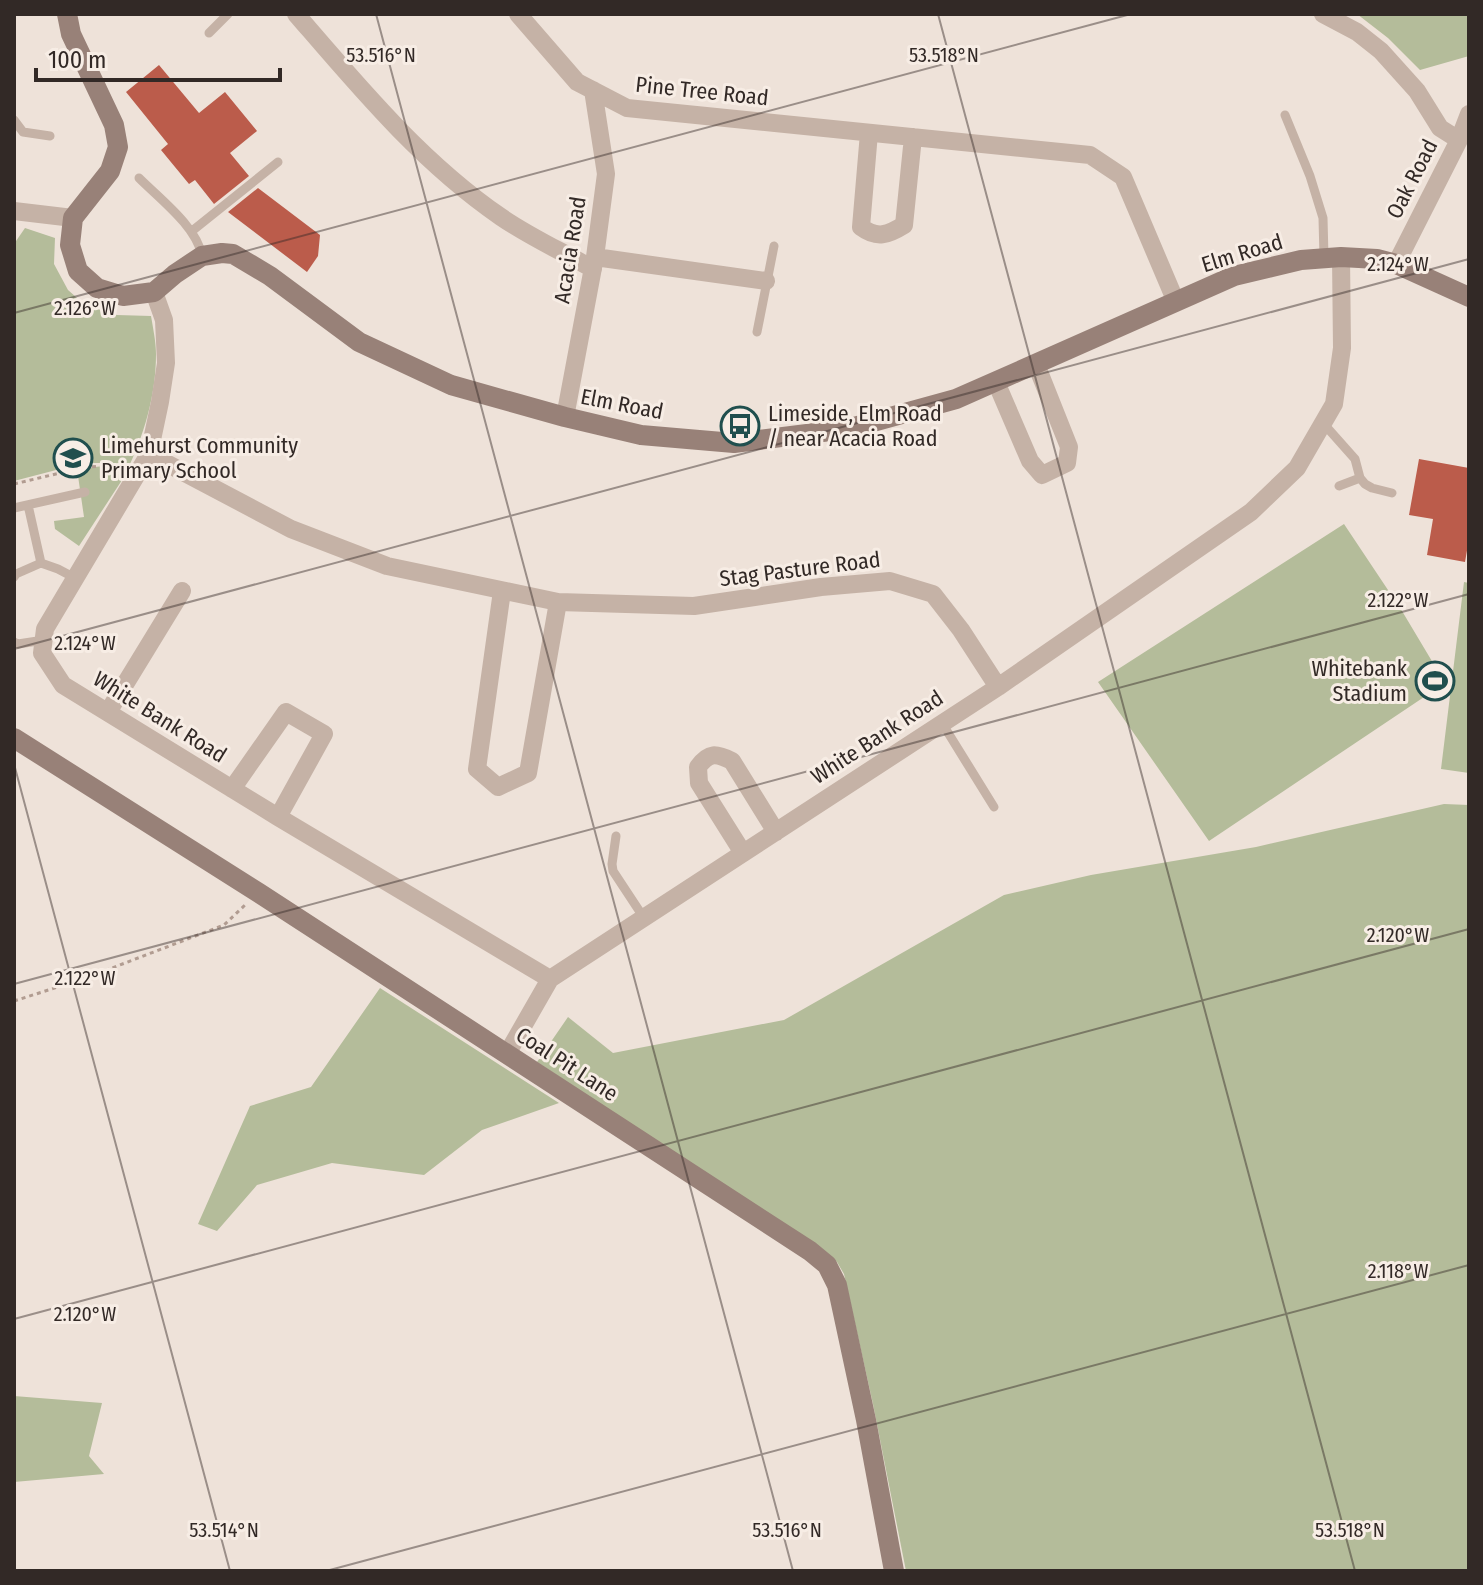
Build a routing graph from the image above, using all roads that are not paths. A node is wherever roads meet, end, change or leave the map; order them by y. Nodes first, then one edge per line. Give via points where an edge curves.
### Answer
1 (67, 14) edge
2 (228, 14) edge
3 (296, 14) edge
4 (518, 14) edge
5 (1323, 14) edge
6 (209, 33) dead end
7 (593, 90) junction
8 (1469, 114) edge
9 (1285, 115) dead end
10 (14, 120) edge
11 (869, 133) junction
12 (50, 136) dead end
13 (913, 137) junction
14 (1459, 140) junction
15 (278, 162) dead end
16 (139, 178) dead end
17 (14, 211) edge
18 (73, 218) junction
19 (192, 231) junction
20 (774, 246) dead end
21 (202, 256) junction
22 (1333, 257) junction
23 (594, 263) junction
24 (1396, 264) junction
25 (766, 281) junction
26 (154, 292) junction
27 (1469, 297) edge
28 (1176, 302) junction
29 (757, 332) dead end
30 (1036, 364) junction
31 (996, 382) junction
32 (565, 417) junction
33 (1323, 423) junction
34 (149, 454) junction
35 (1360, 478) junction
36 (1339, 486) dead end
37 (85, 492) dead end
38 (1392, 493) dead end
39 (28, 505) junction
40 (14, 508) edge
41 (41, 563) junction
42 (14, 577) edge
43 (75, 578) junction
44 (182, 591) dead end
45 (502, 591) junction
46 (558, 602) junction
47 (44, 640) junction
48 (14, 642) edge
49 (998, 687) junction
50 (108, 712) junction
51 (942, 723) junction
52 (14, 738) edge
53 (232, 789) junction
54 (994, 807) dead end
55 (278, 817) junction
56 (776, 832) junction
57 (616, 836) dead end
58 (743, 853) junction
59 (644, 918) junction
60 (550, 979) junction
61 (507, 1054) junction
62 (894, 1571) edge

1 - 18 street via 118,139 110,171
2 - 6 lane
3 - 23 street via 381,113 439,168 502,218
4 - 7 street, Pine Tree Road via 577,82
5 - 14 street via 1381,51 1417,91 1440,128
7 - 11 street, Pine Tree Road via 627,108
7 - 23 street, Acacia Road via 606,174
8 - 14 street, Oak Road
9 - 22 lane via 1310,176
10 - 12 lane via 23,132
11 - 13 street, Pine Tree Road
11 - 13 street via 861,227 871,234 891,234 904,225
13 - 28 street, Pine Tree Road via 1090,155 1123,177
14 - 24 street, Oak Road
15 - 19 lane
16 - 19 lane
17 - 18 street
18 - 26 street via 70,245 78,271 97,288 123,296
19 - 21 lane
20 - 25 lane
21 - 26 street
21 - 32 street, Elm Road via 233,254 359,342 451,385
22 - 24 street, Elm Road
22 - 28 street, Elm Road via 1234,276
22 - 33 street, White Bank Road via 1342,348 1334,404
23 - 25 street
23 - 32 street, Acacia Road
24 - 27 street, Elm Road
25 - 29 lane
26 - 34 street via 164,320 166,363
28 - 30 street, Elm Road
30 - 31 street, Elm Road
30 - 31 street via 1069,447 1067,463 1042,475 1030,461
31 - 32 street, Elm Road via 956,399 847,429 734,443 641,435
33 - 35 lane via 1355,459
33 - 49 street, White Bank Road via 1297,468 1251,512
34 - 43 street
34 - 45 street, Stag Pasture Road via 291,529 387,566
35 - 36 lane
35 - 38 lane
37 - 39 lane
39 - 40 lane
39 - 41 lane
41 - 42 lane
41 - 43 lane
43 - 47 street via 45,629
44 - 50 street
45 - 46 street, Stag Pasture Road
45 - 46 street via 477,769 498,787 528,773
46 - 49 street, Stag Pasture Road via 694,606 890,581 933,594
47 - 48 lane
47 - 50 street, White Bank Road via 42,653 63,685
49 - 51 street, White Bank Road
50 - 53 street, White Bank Road
51 - 54 lane
51 - 56 street, White Bank Road
52 - 61 street, Coal Pit Lane
53 - 55 street, White Bank Road
53 - 55 street, White Bank Road via 286,712 324,734
55 - 60 street, White Bank Road
56 - 58 street, White Bank Road
56 - 58 street via 732,761 705,758 698,767 699,783
57 - 59 lane via 613,871
58 - 59 street, White Bank Road
59 - 60 street, White Bank Road
60 - 61 street
61 - 62 street, Coal Pit Lane via 827,1265 837,1285

